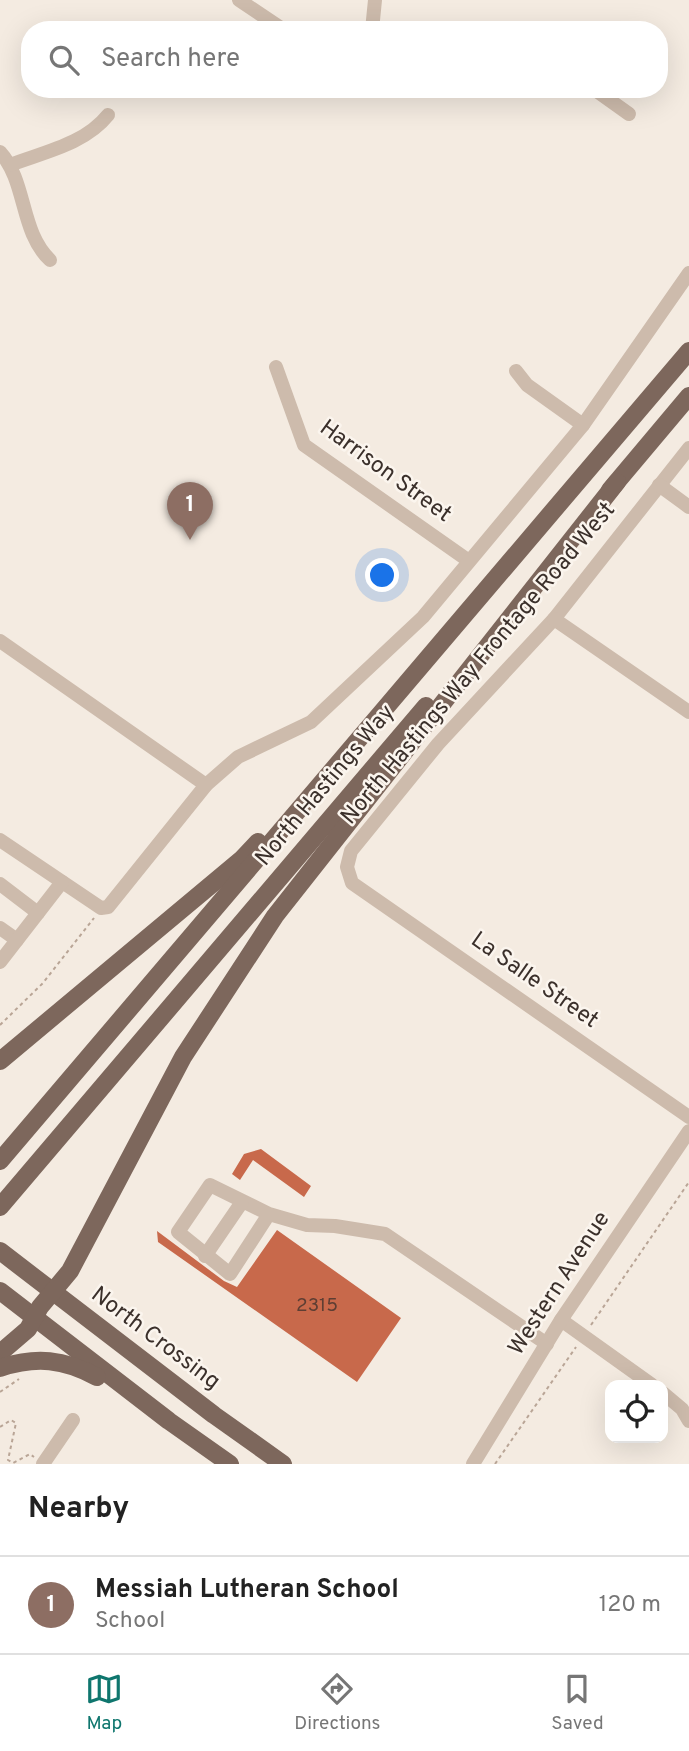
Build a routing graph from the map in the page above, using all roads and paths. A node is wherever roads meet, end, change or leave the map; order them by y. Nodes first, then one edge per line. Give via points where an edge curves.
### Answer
1 (239, 0) edge
2 (375, 0) edge
3 (270, 21) edge
4 (373, 21) edge
5 (607, 98) edge
6 (629, 114) dead end
7 (108, 115) dead end
8 (0, 152) edge
9 (10, 165) junction
10 (50, 260) dead end
11 (689, 273) edge
12 (689, 351) edge
13 (276, 367) dead end
14 (516, 370) dead end
15 (689, 396) edge
16 (583, 425) junction
17 (689, 448) edge
18 (617, 482) junction
19 (659, 485) junction
20 (689, 507) edge
21 (469, 561) junction
22 (554, 619) junction
23 (0, 641) edge
24 (433, 655) junction
25 (689, 712) edge
26 (206, 785) junction
27 (0, 840) edge
28 (62, 883) junction
29 (352, 883) joint
30 (0, 884) edge
31 (100, 908) junction
32 (38, 913) junction
33 (0, 928) edge
34 (17, 940) junction
35 (0, 962) edge
36 (0, 1025) edge
37 (0, 1061) edge
38 (689, 1117) edge
39 (689, 1130) edge
40 (0, 1161) edge
41 (689, 1182) edge
42 (242, 1202) junction
43 (2, 1205) edge
44 (269, 1214) junction
45 (0, 1251) edge
46 (205, 1256) junction
47 (0, 1291) edge
48 (53, 1292) junction
49 (34, 1317) junction
50 (561, 1320) junction
51 (584, 1336) junction
52 (547, 1344) junction
53 (0, 1353) edge
54 (0, 1368) edge
55 (645, 1380) edge
56 (668, 1397) edge
57 (138, 1398) junction
58 (73, 1420) dead end
59 (689, 1421) edge
60 (0, 1427) edge
61 (40, 1462) edge
62 (230, 1464) edge
63 (283, 1464) edge
64 (473, 1464) edge
65 (495, 1464) edge

1 - 3 street
2 - 4 street
5 - 6 street
7 - 9 street via 80,139
8 - 9 street
9 - 10 street via 35,239
11 - 16 street
12 - 24 main road, North Hastings Way
13 - 21 street, Harrison Street via 304,445
14 - 16 street via 527,385
15 - 18 main road, North Hastings Way
16 - 21 street
17 - 19 street, North Hastings Way Frontage Road West
18 - 43 main road, North Hastings Way
18 - 48 main road via 275,916 183,1057 70,1271
19 - 20 street
19 - 22 street, North Hastings Way Frontage Road West
21 - 26 street via 404,638 325,711 290,734 238,757
22 - 25 street
22 - 29 street, North Hastings Way Frontage Road West via 438,744 351,851 347,867
23 - 26 street
24 - 37 main road via 242,859
24 - 40 main road, North Hastings Way
26 - 31 street via 108,907
27 - 28 street
28 - 31 street
28 - 32 street
29 - 38 street, La Salle Street
30 - 32 street
31 - 36 path via 43,983
32 - 34 street
33 - 34 street
34 - 35 street
39 - 50 street, Western Avenue
41 - 51 path
42 - 44 street
42 - 46 street
42 - 46 street via 210,1185 190,1213 178,1232
44 - 46 street via 230,1273
44 - 52 street via 307,1225 385,1234
45 - 48 main road, North Crossing
47 - 49 main road
48 - 49 main road
48 - 63 main road, North Crossing
49 - 53 main road via 25,1332
49 - 57 main road
50 - 51 street
50 - 52 street, Western Avenue
51 - 55 street
51 - 65 path
52 - 64 street, Western Avenue
54 - 57 main road via 37,1359 58,1361
56 - 59 street
57 - 62 main road
58 - 61 street
60 - 61 path via 11,1420 16,1423 8,1460 13,1463 30,1454

